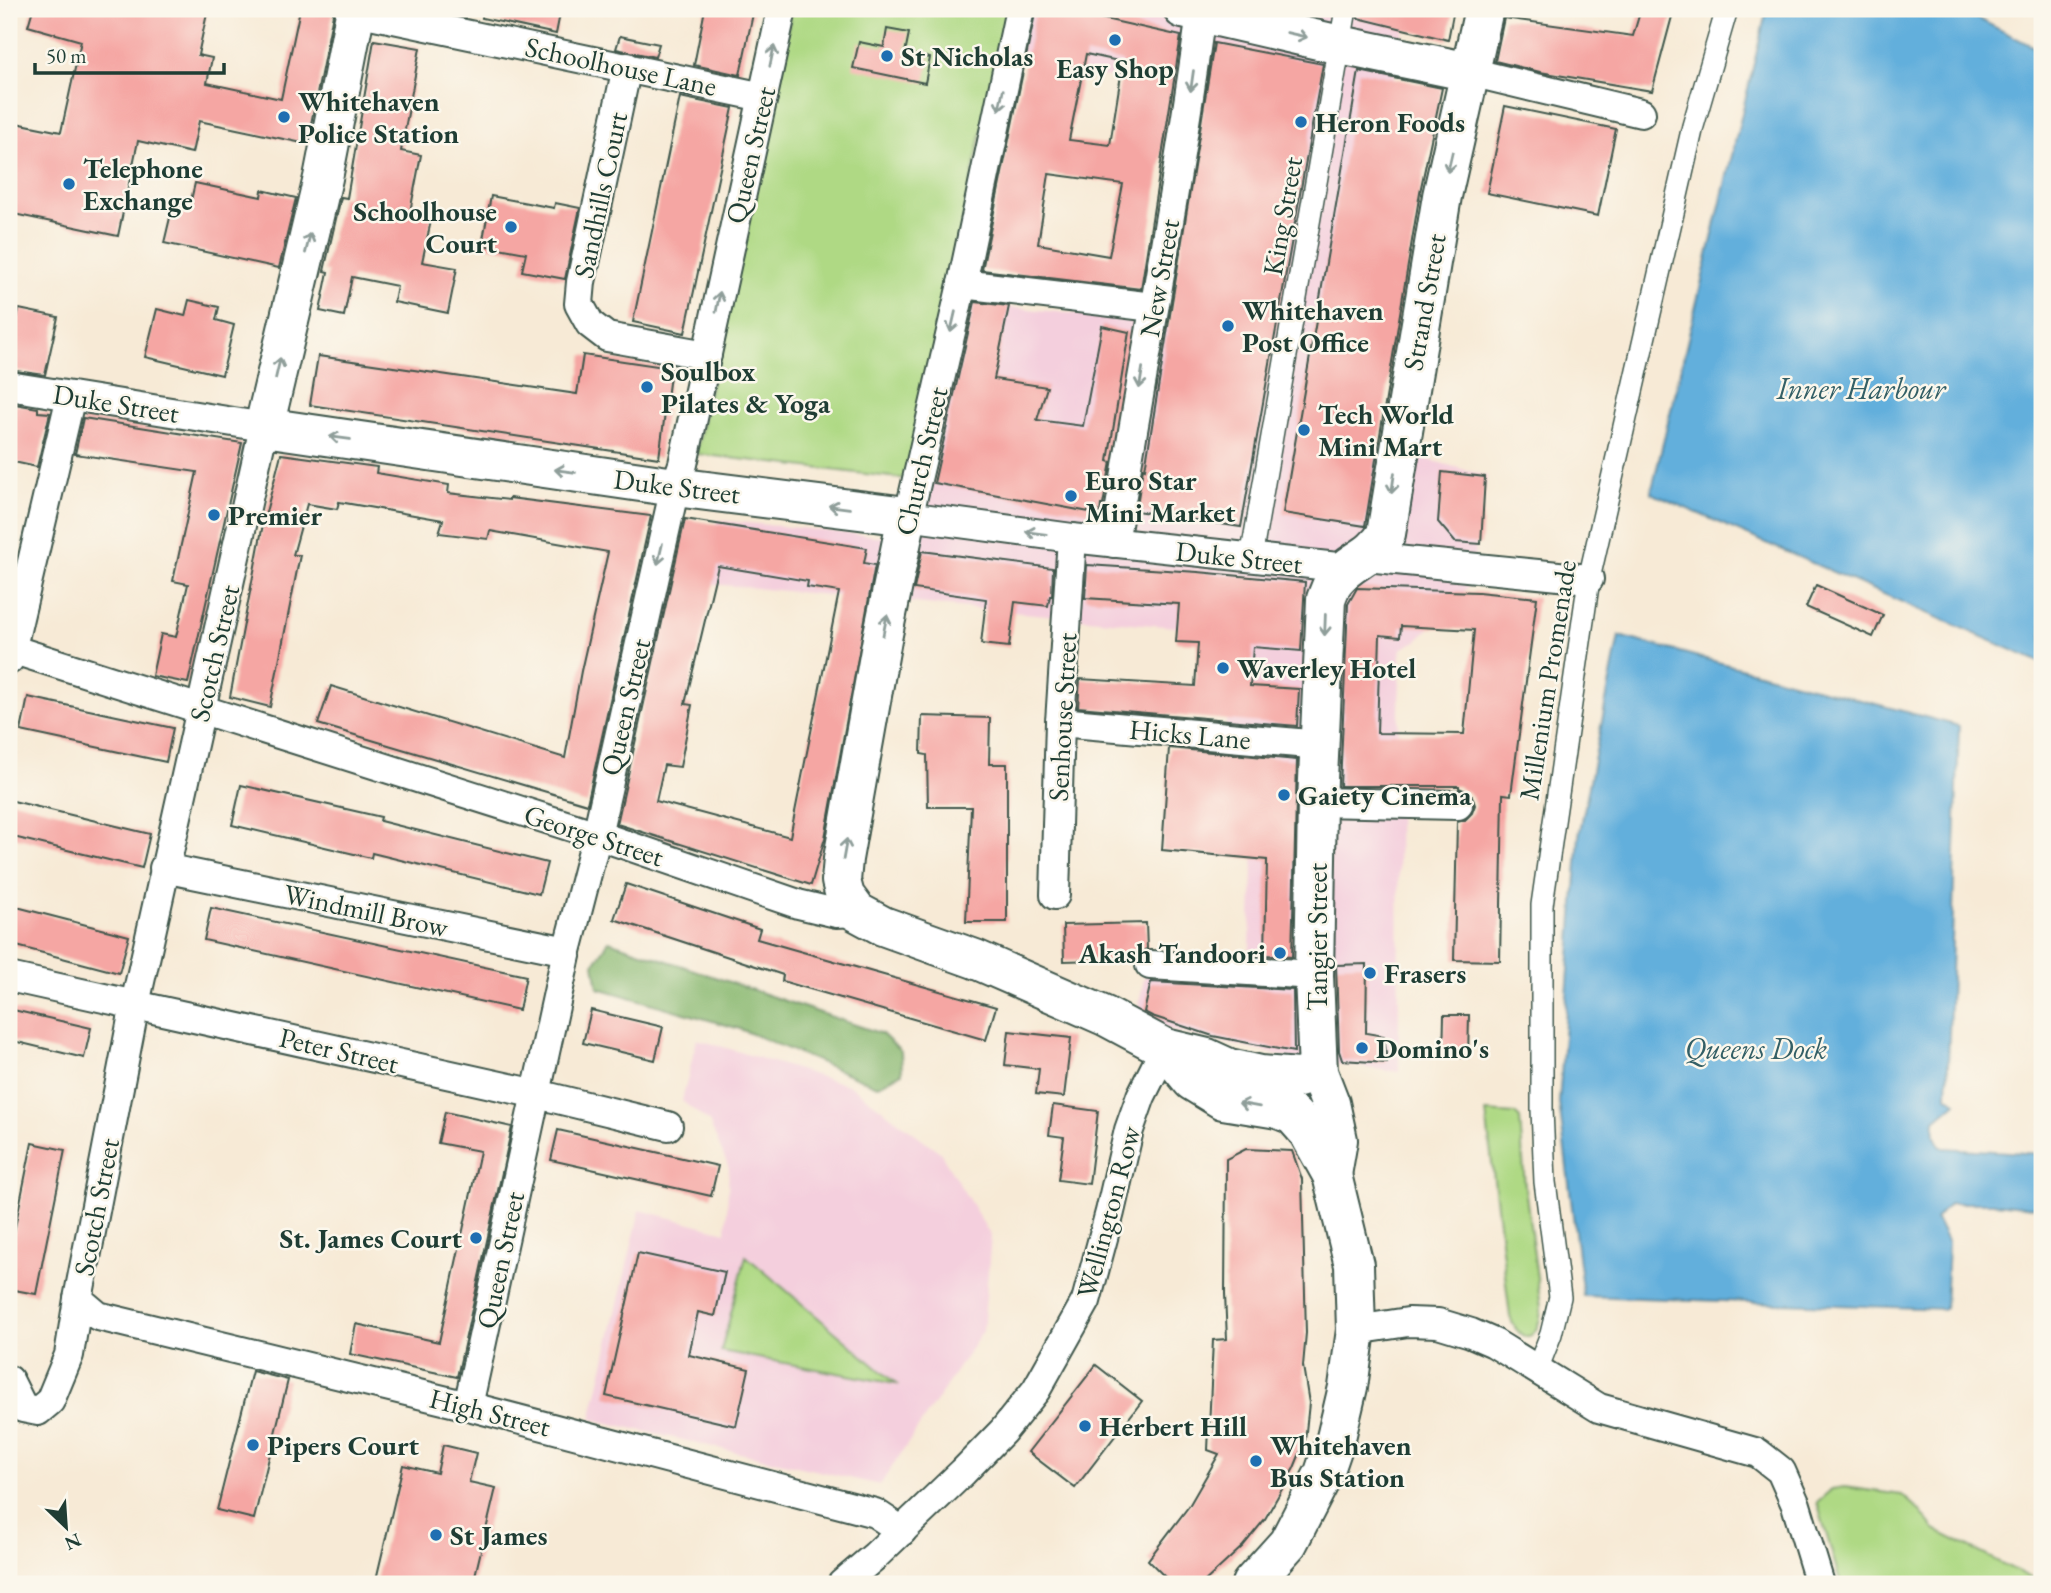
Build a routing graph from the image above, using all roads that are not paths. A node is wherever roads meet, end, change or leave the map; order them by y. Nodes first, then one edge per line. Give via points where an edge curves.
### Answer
1 (782, 9) edge
2 (1020, 9) edge
3 (1484, 9) edge
4 (1727, 9) edge
5 (356, 10) edge
6 (1205, 12) edge
7 (1343, 27) edge
8 (627, 67) junction
9 (1470, 72) junction
10 (763, 97) junction
11 (1642, 113) dead end
12 (962, 284) junction
13 (1153, 307) junction
14 (707, 355) junction
15 (9, 386) edge
16 (71, 396) junction
17 (264, 427) junction
18 (675, 487) junction
19 (907, 516) junction
20 (1072, 538) junction
21 (1114, 543) junction
22 (1366, 553) junction
23 (1251, 558) junction
24 (1589, 579) junction
25 (10, 655) edge
26 (201, 709) junction
27 (1060, 722) junction
28 (1321, 745) junction
29 (1317, 802) junction
30 (1458, 805) dead end
31 (597, 835) junction
32 (164, 869) junction
33 (1055, 895) dead end
34 (857, 912) junction
35 (567, 951) junction
36 (1150, 965) dead end
37 (1314, 975) junction
38 (9, 977) edge
39 (135, 1004) junction
40 (1165, 1048) junction
41 (1318, 1072) junction
42 (537, 1094) junction
43 (1293, 1115) junction
44 (668, 1126) dead end
45 (1332, 1175) junction
46 (78, 1299) junction
47 (1356, 1330) junction
48 (1537, 1370) junction
49 (9, 1380) edge
50 (468, 1406) junction
51 (902, 1531) junction
52 (842, 1584) edge
53 (1251, 1584) edge
54 (1820, 1584) edge

10 -> 1 street, Queen Street
2 -> 12 street, Church Street
3 - 9 main road, Strand Street
4 - 24 street, Millenium Promenade via 1693,126
5 - 8 street, Schoolhouse Lane
17 -> 5 main road, Scotch Street via 323,178
6 -> 7 main road
6 -> 13 street, New Street
7 - 9 main road
7 - 23 street, King Street
8 - 10 street, Schoolhouse Lane
8 - 14 street, Sandhills Court via 579,304 590,324 607,337
9 - 11 street
9 -> 22 main road, Strand Street via 1442,196 1397,456
14 -> 10 street, Queen Street
12 - 13 street
12 -> 19 street, Church Street
13 -> 21 street, New Street
14 - 18 street, Queen Street
15 - 16 street, Duke Street
16 - 17 street, Duke Street
16 - 25 street
18 -> 17 main road, Duke Street
17 - 26 street, Scotch Street
19 -> 18 main road, Duke Street
18 -> 31 street, Queen Street
20 -> 19 street, Duke Street
34 -> 19 main road, Church Street via 845,897 843,859
20 - 21 street, Duke Street
20 - 27 street, Senhouse Street
21 - 23 street, Duke Street
22 - 23 street, Duke Street
22 - 24 street, Duke Street
22 -> 28 main road, Tangier Street via 1334,580 1326,599
24 - 48 street, Millenium Promenade via 1542,905 1542,1121 1560,1297
25 - 26 street, George Street
26 - 31 street, George Street
26 - 32 street, Scotch Street
27 - 28 street, Hicks Lane
27 - 33 street, Senhouse Street
28 - 29 main road, Tangier Street
29 - 30 street
29 - 37 main road, Tangier Street
31 - 34 street, George Street via 798,904 836,913
31 - 35 street, Queen Street
32 - 35 street, Windmill Brow
32 - 39 street, Scotch Street
34 - 40 main road, George Street via 1105,1016
35 - 42 street, Queen Street
36 - 37 street
37 - 41 main road, Tangier Street
38 - 39 street, Peter Street
39 - 42 street, Peter Street
39 - 46 street, Scotch Street
40 - 41 main road, George Street via 1261,1075 1299,1078
43 -> 40 main road, George Street via 1223,1100 1192,1081
40 - 51 street, Wellington Row via 1129,1130 1086,1301 1068,1335 1036,1390 1003,1432
41 - 43 main road, Tangier Street
41 - 45 main road, Tangier Street via 1338,1140
42 - 44 street, Peter Street
42 - 50 street, Queen Street
43 - 45 main road
45 - 47 main road via 1354,1265
46 - 49 street, Scotch Street via 69,1355 50,1402 38,1411 23,1408
46 - 50 street, High Street via 98,1316
47 - 48 street via 1408,1322 1438,1323 1494,1343
47 - 53 main road via 1344,1406 1324,1473 1288,1544
48 - 54 street via 1599,1408 1758,1453 1781,1471
50 - 51 street, High Street via 876,1513
51 - 52 street, Wellington Row

